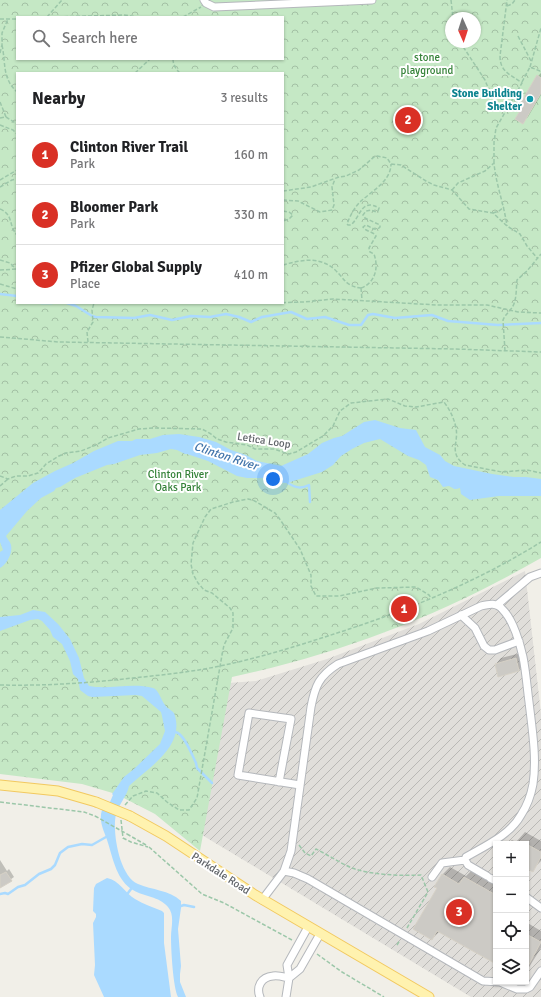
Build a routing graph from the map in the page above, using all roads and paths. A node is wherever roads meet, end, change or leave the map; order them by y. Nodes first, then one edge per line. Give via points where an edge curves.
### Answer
1 (62, 0) edge
2 (372, 0) edge
3 (451, 0) edge
4 (507, 0) edge
5 (515, 0) edge
6 (205, 2) edge
7 (507, 7) junction
8 (452, 12) edge
9 (48, 16) edge
10 (88, 16) edge
11 (131, 16) edge
12 (184, 16) edge
13 (0, 19) edge
14 (8, 19) junction
15 (16, 19) edge
16 (541, 28) edge
17 (518, 36) dead end
18 (2, 45) junction
19 (464, 48) edge
20 (0, 52) edge
21 (149, 60) edge
22 (173, 60) edge
23 (531, 61) junction
24 (530, 67) junction
25 (541, 69) edge
26 (136, 72) edge
27 (179, 72) edge
28 (522, 82) junction
29 (16, 91) edge
30 (513, 99) junction
31 (0, 102) edge
32 (520, 104) dead end
33 (6, 117) junction
34 (0, 118) edge
35 (16, 123) edge
36 (0, 126) edge
37 (16, 133) edge
38 (494, 162) junction
39 (391, 164) junction
40 (16, 171) edge
41 (16, 179) edge
42 (335, 179) junction
43 (0, 180) edge
44 (0, 187) edge
45 (452, 190) junction
46 (284, 191) edge
47 (284, 200) edge
48 (504, 207) junction
49 (0, 209) edge
50 (284, 211) edge
51 (493, 213) junction
52 (284, 221) edge
53 (507, 226) junction
54 (16, 234) edge
55 (541, 254) edge
56 (538, 259) junction
57 (0, 260) edge
58 (284, 265) edge
59 (16, 269) edge
60 (0, 270) edge
61 (0, 284) edge
62 (361, 288) junction
63 (16, 289) edge
64 (362, 300) junction
65 (284, 303) edge
66 (94, 304) edge
67 (509, 311) junction
68 (541, 313) edge
69 (0, 337) edge
70 (88, 342) junction
71 (505, 351) junction
72 (541, 352) edge
73 (541, 473) edge
74 (0, 476) edge
75 (8, 479) junction
76 (0, 486) edge
77 (541, 542) edge
78 (541, 573) edge
79 (431, 598) junction
80 (497, 605) junction
81 (462, 615) junction
82 (519, 641) junction
83 (220, 666) junction
84 (0, 685) edge
85 (279, 782) junction
86 (0, 785) edge
87 (300, 785) junction
88 (0, 802) edge
89 (125, 815) junction
90 (299, 843) dead end
91 (148, 847) junction
92 (465, 860) junction
93 (284, 871) junction
94 (432, 877) dead end
95 (491, 878) edge
96 (428, 891) junction
97 (433, 893) dead end
98 (529, 899) edge
99 (262, 900) junction
100 (541, 908) edge
101 (308, 926) junction
102 (320, 934) junction
103 (403, 935) junction
104 (298, 944) junction
105 (397, 945) dead end
106 (311, 950) junction
107 (541, 971) edge
108 (289, 978) junction
109 (260, 997) edge
110 (286, 997) edge
111 (384, 997) edge
112 (429, 997) edge

1 - 9 path
2 - 6 street via 214,7
3 - 8 path
4 - 7 path
5 - 7 path
6 - 12 path
7 - 28 path via 500,65
10 - 11 path
13 - 14 path
14 - 15 path
14 - 18 path via 2,33
16 - 23 path
17 - 23 path
18 - 20 path
18 - 29 path via 7,80
19 - 30 path via 491,92 499,97
21 - 26 path
22 - 27 path
23 - 24 path
24 - 25 path via 540,71
24 - 28 path
28 - 30 path
30 - 32 path
30 - 38 path via 496,128
31 - 33 path
33 - 34 path
33 - 35 path
36 - 37 path
38 - 45 path via 485,171 458,183
38 - 48 path via 495,179
39 - 42 path via 387,158 378,156 359,170
39 - 45 path via 401,165 434,185
39 - 62 path via 391,171 387,177 359,203 347,224 351,225 366,206 379,208 376,212 366,211 363,215 380,227 363,227 376,236 369,248 377,264 376,273 371,281
40 - 43 path
41 - 44 path
42 - 46 path via 311,187
42 - 47 path via 332,188 332,210 320,212 298,201
45 - 51 path via 469,209
48 - 51 path
48 - 53 path
49 - 54 path via 8,215
50 - 52 path via 293,215
51 - 53 path
53 - 56 path via 520,234 526,246
55 - 56 path
56 - 67 path via 517,280 512,309
57 - 59 path via 10,263
58 - 62 path via 307,259 323,262 351,287
59 - 60 path
61 - 63 path
62 - 64 path
64 - 65 path
64 - 67 path via 487,305
66 - 70 path via 93,322 87,332
67 - 68 path
67 - 71 path via 503,320
69 - 70 path
70 - 71 path
71 - 72 path
73 - 75 path, Letica Loop via 527,470 502,472 465,465 454,450 457,429 453,415 444,402 416,407 405,406 388,399 345,406 333,426 322,436 289,454 226,442 202,429 138,429 108,438 81,451 59,456 38,473
74 - 75 path, Letica Loop
75 - 76 path
77 - 79 path
78 - 80 street via 530,577
79 - 83 path via 373,622 318,640
79 - 83 path via 416,587 377,588 339,596 316,596 311,586 311,575 300,549 275,513 248,499 219,506 211,509 205,517 193,543 191,564 193,574 204,590 212,593 233,613 232,628 224,645
80 - 81 street via 481,606
80 - 82 street via 503,610
81 - 82 street via 475,628 484,646 489,650
81 - 87 street via 328,670 313,696
82 - 92 street via 533,740 533,784 521,817 497,839
83 - 84 path via 102,682
83 - 89 path via 197,798 189,810 179,810 157,793 146,791 133,796 125,805
85 - 85 street via 238,775 249,713 291,719
85 - 87 street
86 - 89 main road, Parkdale Road, bridge via 58,791 96,802
87 - 93 street via 291,851
88 - 91 path, bridge via 84,812
89 - 91 path via 121,827 123,838
89 - 99 main road, Parkdale Road via 166,836
90 - 96 path via 311,856 316,849 353,868 407,876 421,875
91 - 104 path via 202,894 224,903
92 - 94 street via 442,863
92 - 95 street via 468,865
93 - 99 street
93 - 103 street via 308,879
96 - 97 path
96 - 103 path
98 - 100 street
99 - 101 main road, Parkdale Road
101 - 102 main road, Parkdale Road
101 - 104 street
102 - 106 street
102 - 112 main road, Parkdale Road
103 - 105 path
103 - 107 street via 483,981 500,982 517,989 526,989
104 - 108 street via 286,965
106 - 108 street via 300,968
106 - 111 path
108 - 109 street via 273,976 264,979 258,987
108 - 110 street

